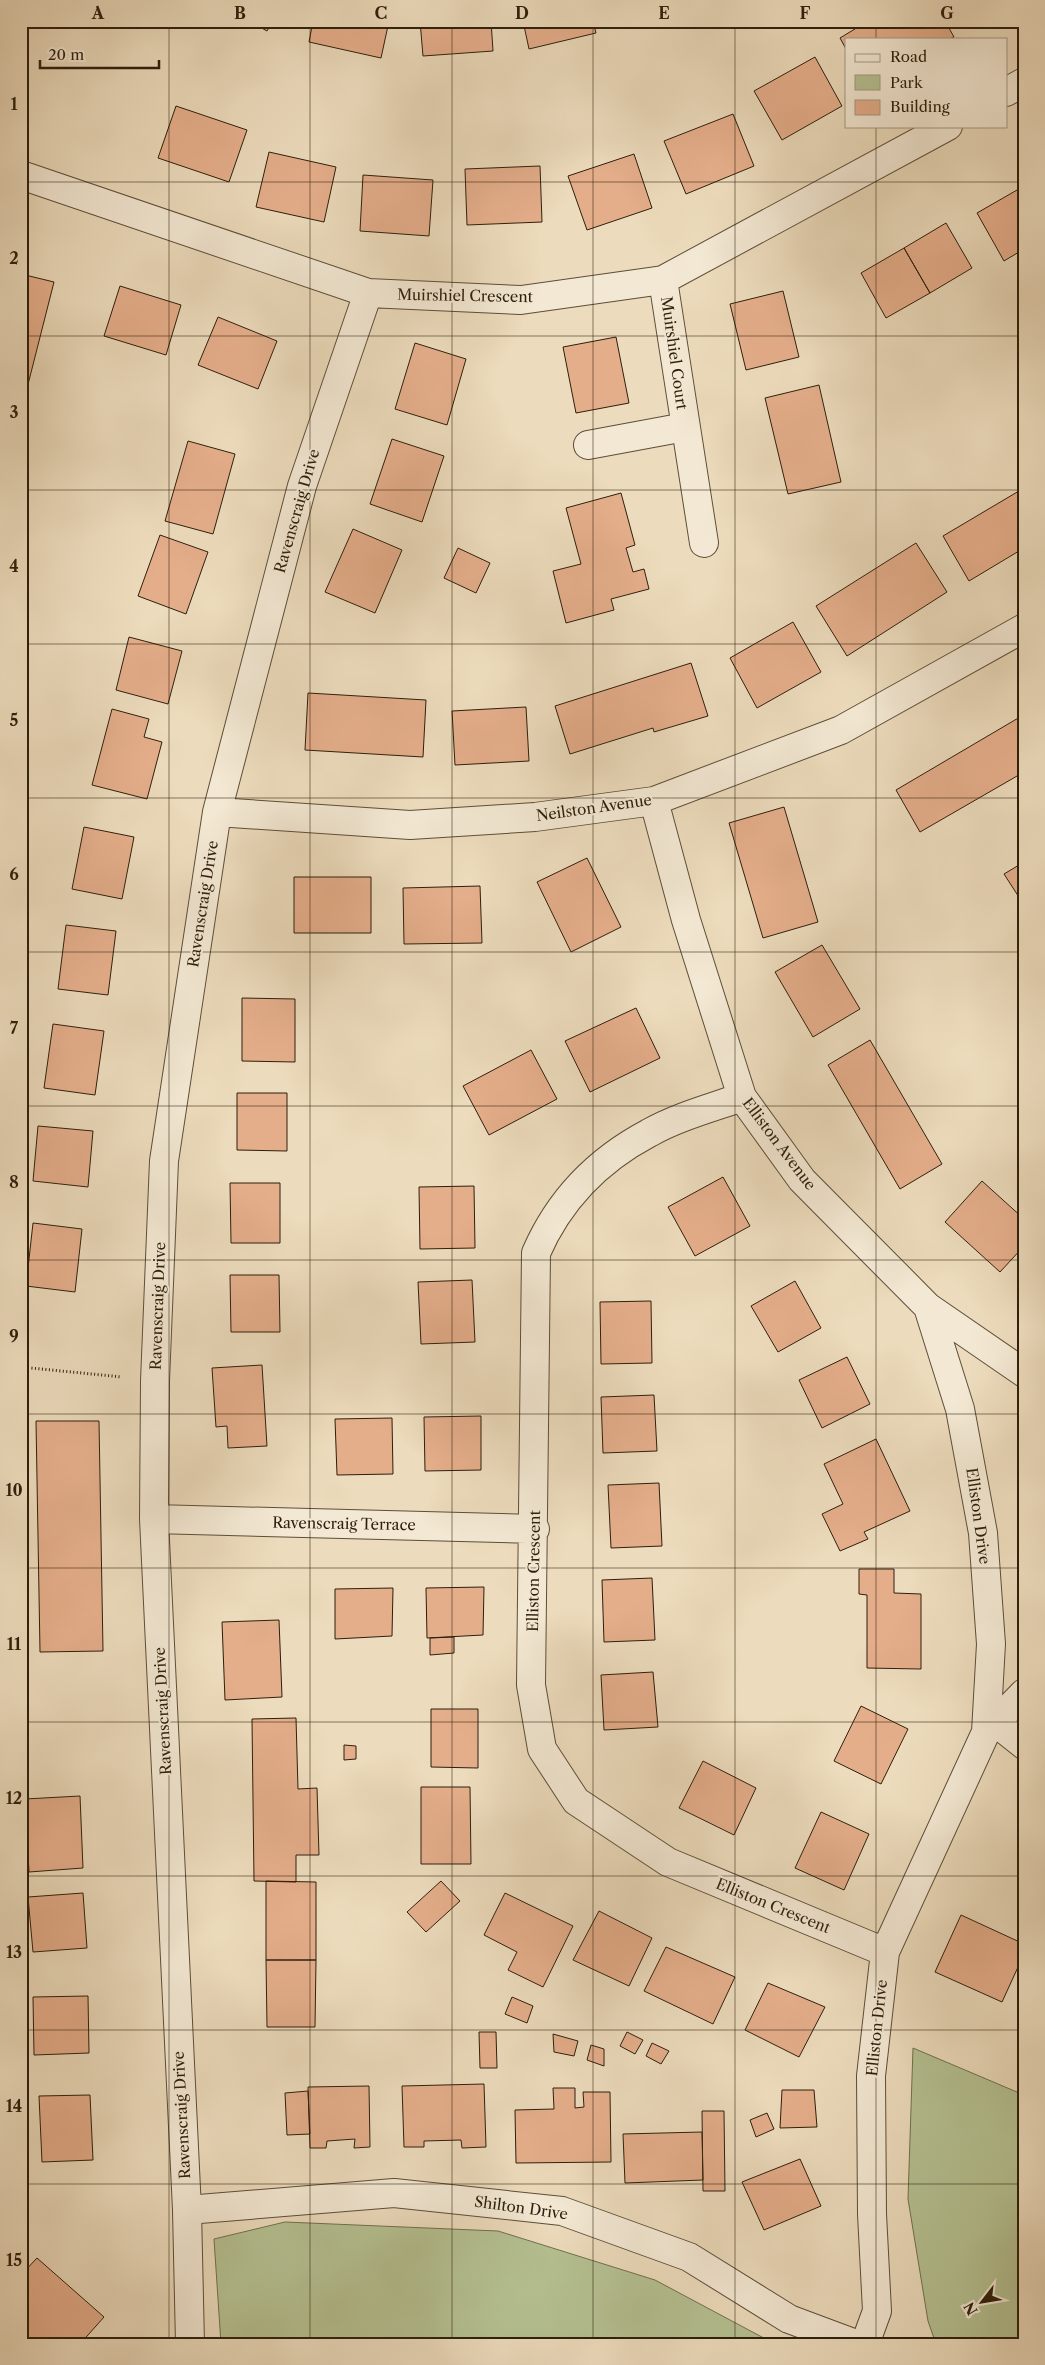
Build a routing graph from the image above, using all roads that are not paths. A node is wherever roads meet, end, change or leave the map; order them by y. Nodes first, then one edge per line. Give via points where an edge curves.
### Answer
1 (1024, 82) edge
2 (1008, 91) edge
3 (944, 128) edge
4 (21, 175) edge
5 (663, 280) junction
6 (368, 293) junction
7 (685, 427) junction
8 (588, 445) dead end
9 (704, 543) dead end
10 (1023, 629) edge
11 (654, 801) junction
12 (217, 812) junction
13 (742, 1097) junction
14 (928, 1307) junction
15 (1024, 1373) edge
16 (154, 1519) junction
17 (535, 1529) junction
18 (1024, 1693) edge
19 (991, 1727) junction
20 (1024, 1745) edge
21 (885, 1952) junction
22 (187, 2210) junction
23 (190, 2344) edge
24 (856, 2344) edge
25 (865, 2344) edge

1 - 2 street
3 - 5 street, Muirshiel Crescent
4 - 6 street, Muirshiel Crescent
5 - 6 street, Muirshiel Crescent via 521,300
5 - 7 street, Muirshiel Court
6 - 12 street, Ravenscraig Drive via 302,486
7 - 8 street, Muirshiel Court
7 - 9 street, Muirshiel Court
10 - 11 street, Neilston Avenue via 841,730
11 - 12 street, Neilston Avenue via 535,817 410,825
11 - 13 street, Elliston Avenue via 686,920
12 - 16 street, Ravenscraig Drive via 164,1162 155,1381
13 - 14 street, Elliston Avenue via 802,1180
13 - 17 street, Elliston Crescent via 650,1132 607,1158 568,1197 548,1227 536,1253
14 - 15 street, Elliston Avenue
14 - 19 street, Elliston Drive via 960,1408 982,1534 991,1644
16 - 17 street, Ravenscraig Terrace
16 - 22 street, Ravenscraig Drive
17 - 21 street, Elliston Crescent via 531,1685 542,1749 576,1801 668,1862
18 - 19 street, Elliston Drive
19 - 20 street
19 - 21 street, Elliston Drive
21 - 25 street, Elliston Drive via 871,2076 872,2214 877,2311
22 - 23 street, Ravenscraig Drive
22 - 24 street, Shilton Drive via 394,2193 562,2211 689,2257 789,2319

